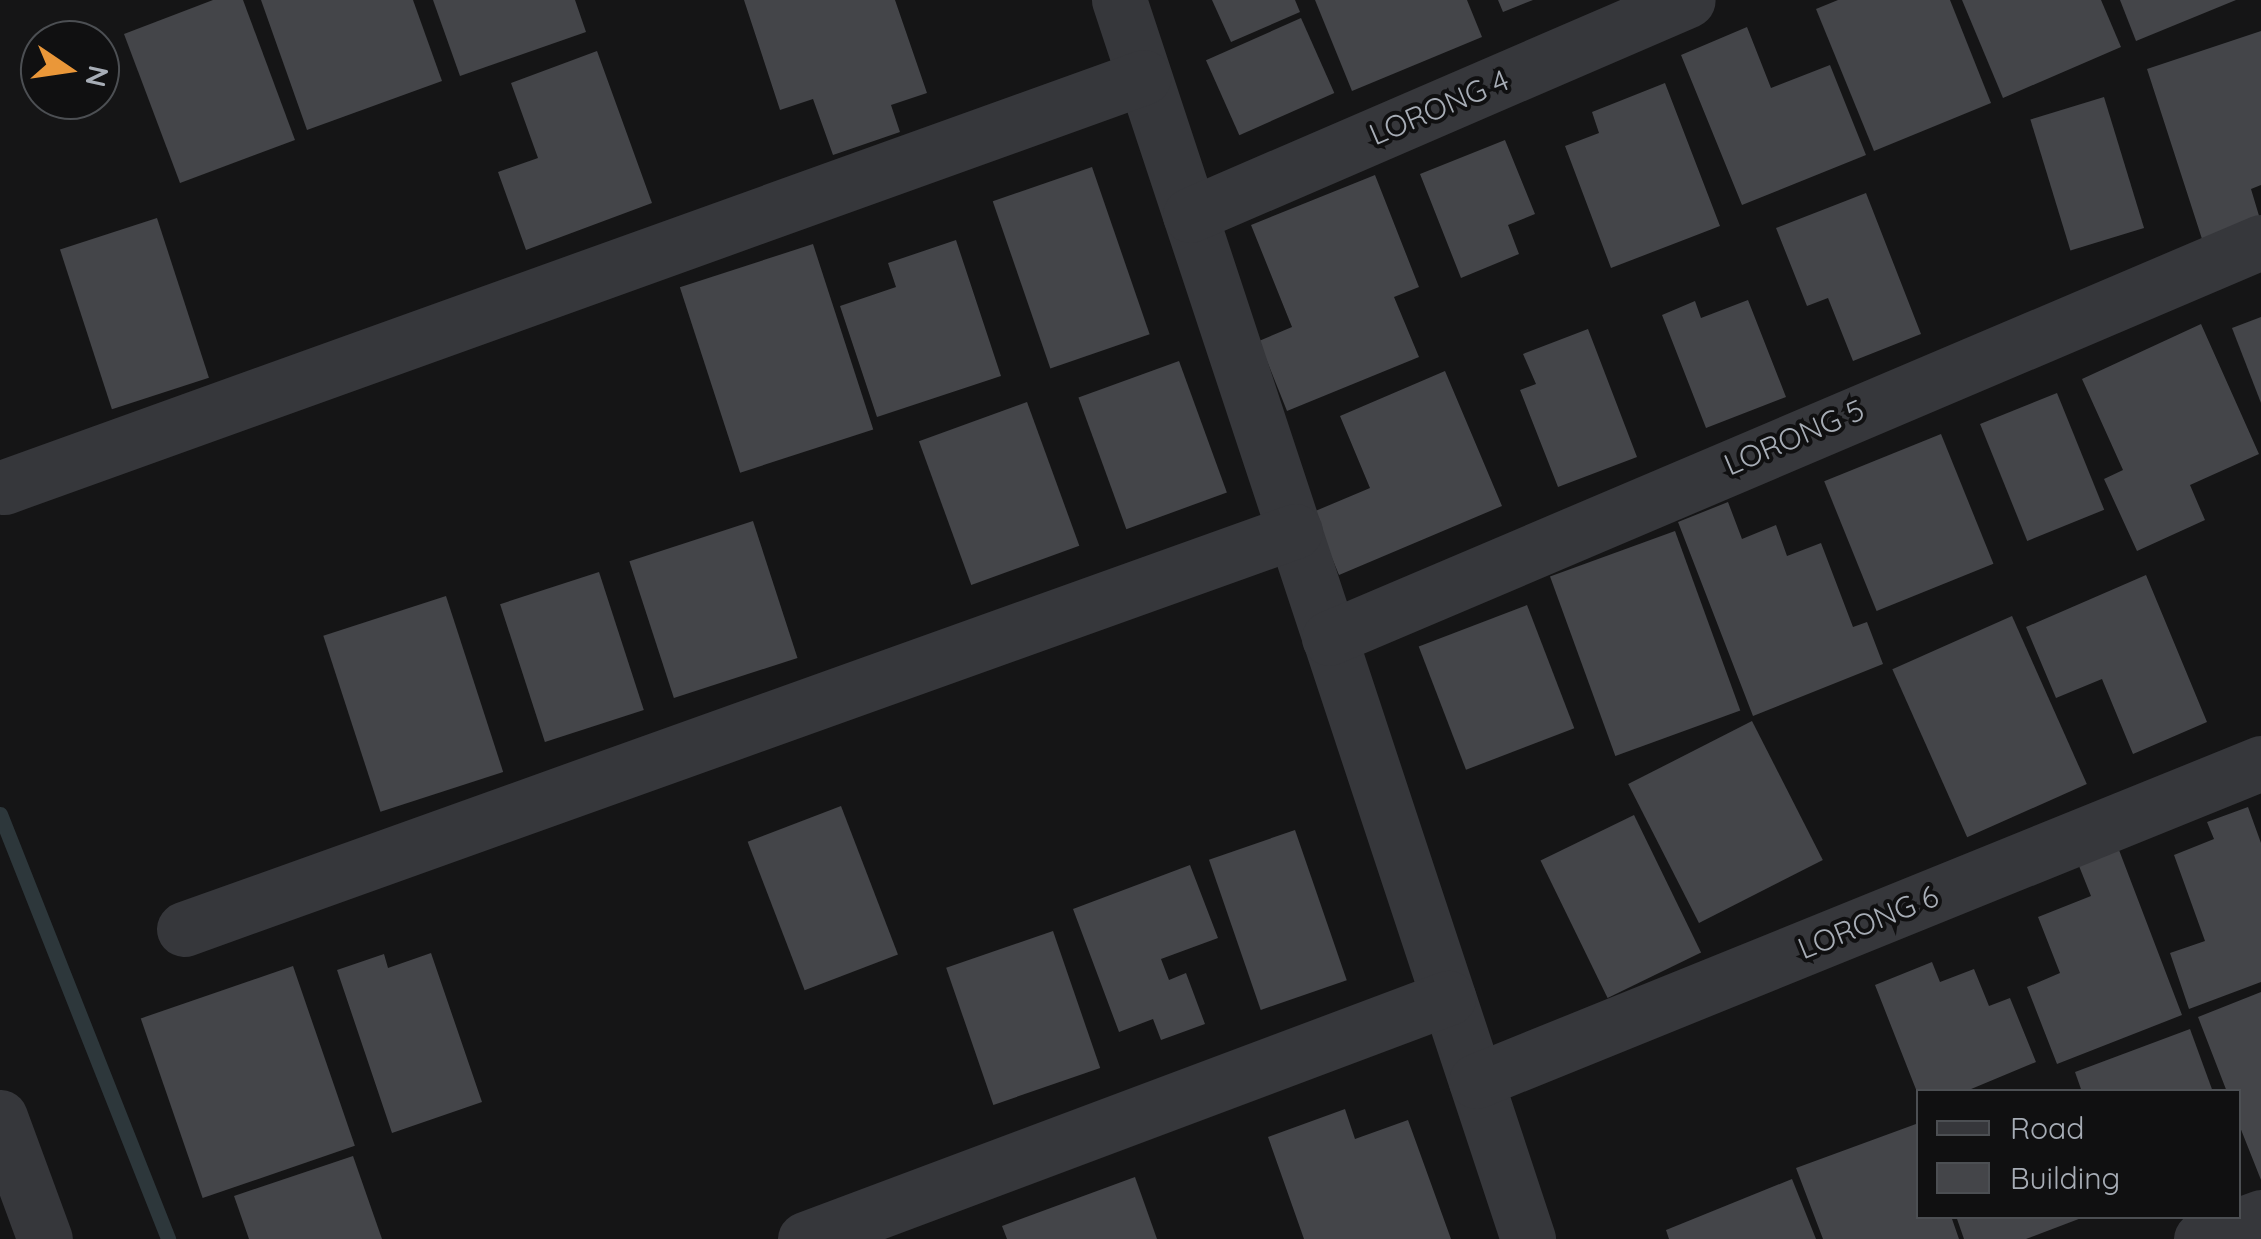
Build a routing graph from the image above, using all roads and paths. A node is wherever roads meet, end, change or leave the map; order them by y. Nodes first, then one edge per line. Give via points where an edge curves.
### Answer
1 (1119, 0) edge
2 (1688, 0) edge
3 (1144, 76) junction
4 (1190, 214) junction
5 (2261, 242) edge
6 (4, 486) dead end
7 (1295, 531) junction
8 (1330, 638) junction
9 (2261, 763) edge
10 (184, 929) dead end
11 (1448, 998) junction
12 (1476, 1081) junction
13 (0, 1117) edge
14 (2261, 1217) edge
15 (46, 1239) edge
16 (805, 1239) edge
17 (1528, 1239) edge
18 (2202, 1239) edge

1 - 3 street
2 - 4 street, LORONG 4
3 - 4 street
3 - 6 street
4 - 7 street
5 - 8 street, LORONG 5
7 - 8 street
7 - 10 street
8 - 11 street
9 - 12 street, LORONG 6
11 - 12 street
11 - 16 street
12 - 17 street
13 - 15 street
14 - 18 street

